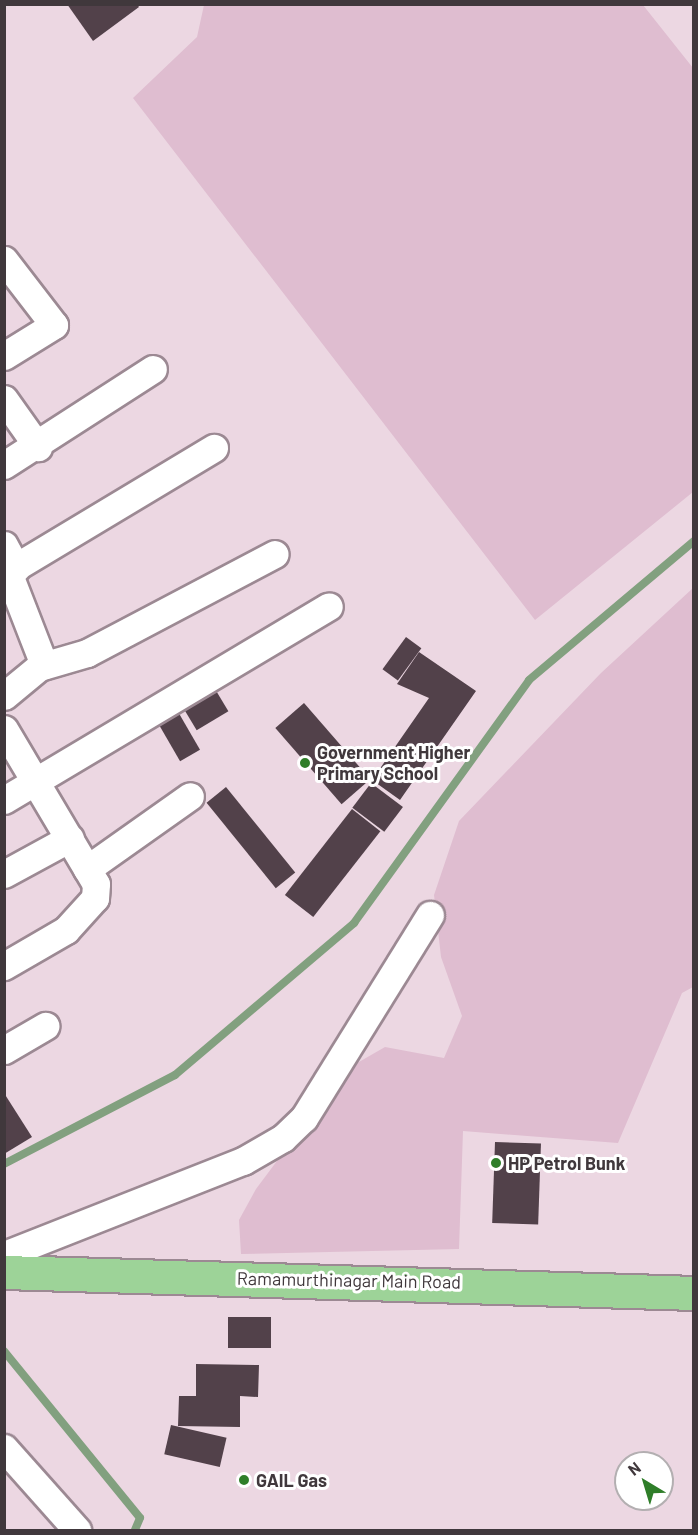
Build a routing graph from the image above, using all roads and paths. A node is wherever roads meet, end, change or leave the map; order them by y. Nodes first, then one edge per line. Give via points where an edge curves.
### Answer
1 (4, 260) edge
2 (4, 356) edge
3 (153, 369) dead end
4 (4, 399) edge
5 (38, 447) junction
6 (214, 448) dead end
7 (4, 465) edge
8 (275, 554) dead end
9 (8, 565) edge
10 (329, 606) dead end
11 (44, 665) junction
12 (4, 696) edge
13 (4, 729) edge
14 (38, 783) junction
15 (190, 796) dead end
16 (4, 800) edge
17 (70, 837) junction
18 (87, 869) junction
19 (4, 874) edge
20 (430, 915) dead end
21 (4, 966) edge
22 (45, 1026) dead end
23 (4, 1050) edge
24 (4, 1256) edge
25 (4, 1272) edge
26 (693, 1293) edge
27 (4, 1448) edge
28 (76, 1530) edge

1 - 2 street via 54,325
3 - 5 street
4 - 5 street
5 - 7 street
6 - 9 street
8 - 11 street via 87,653
9 - 11 street
10 - 14 street
11 - 12 street
13 - 14 street
14 - 16 street
14 - 17 street
15 - 18 street
17 - 18 street
17 - 19 street
18 - 21 street via 96,884 95,898 66,930
20 - 24 street via 304,1118 283,1138 243,1161
22 - 23 street
25 - 26 main road, Ramamurthinagar Main Road
27 - 28 street

